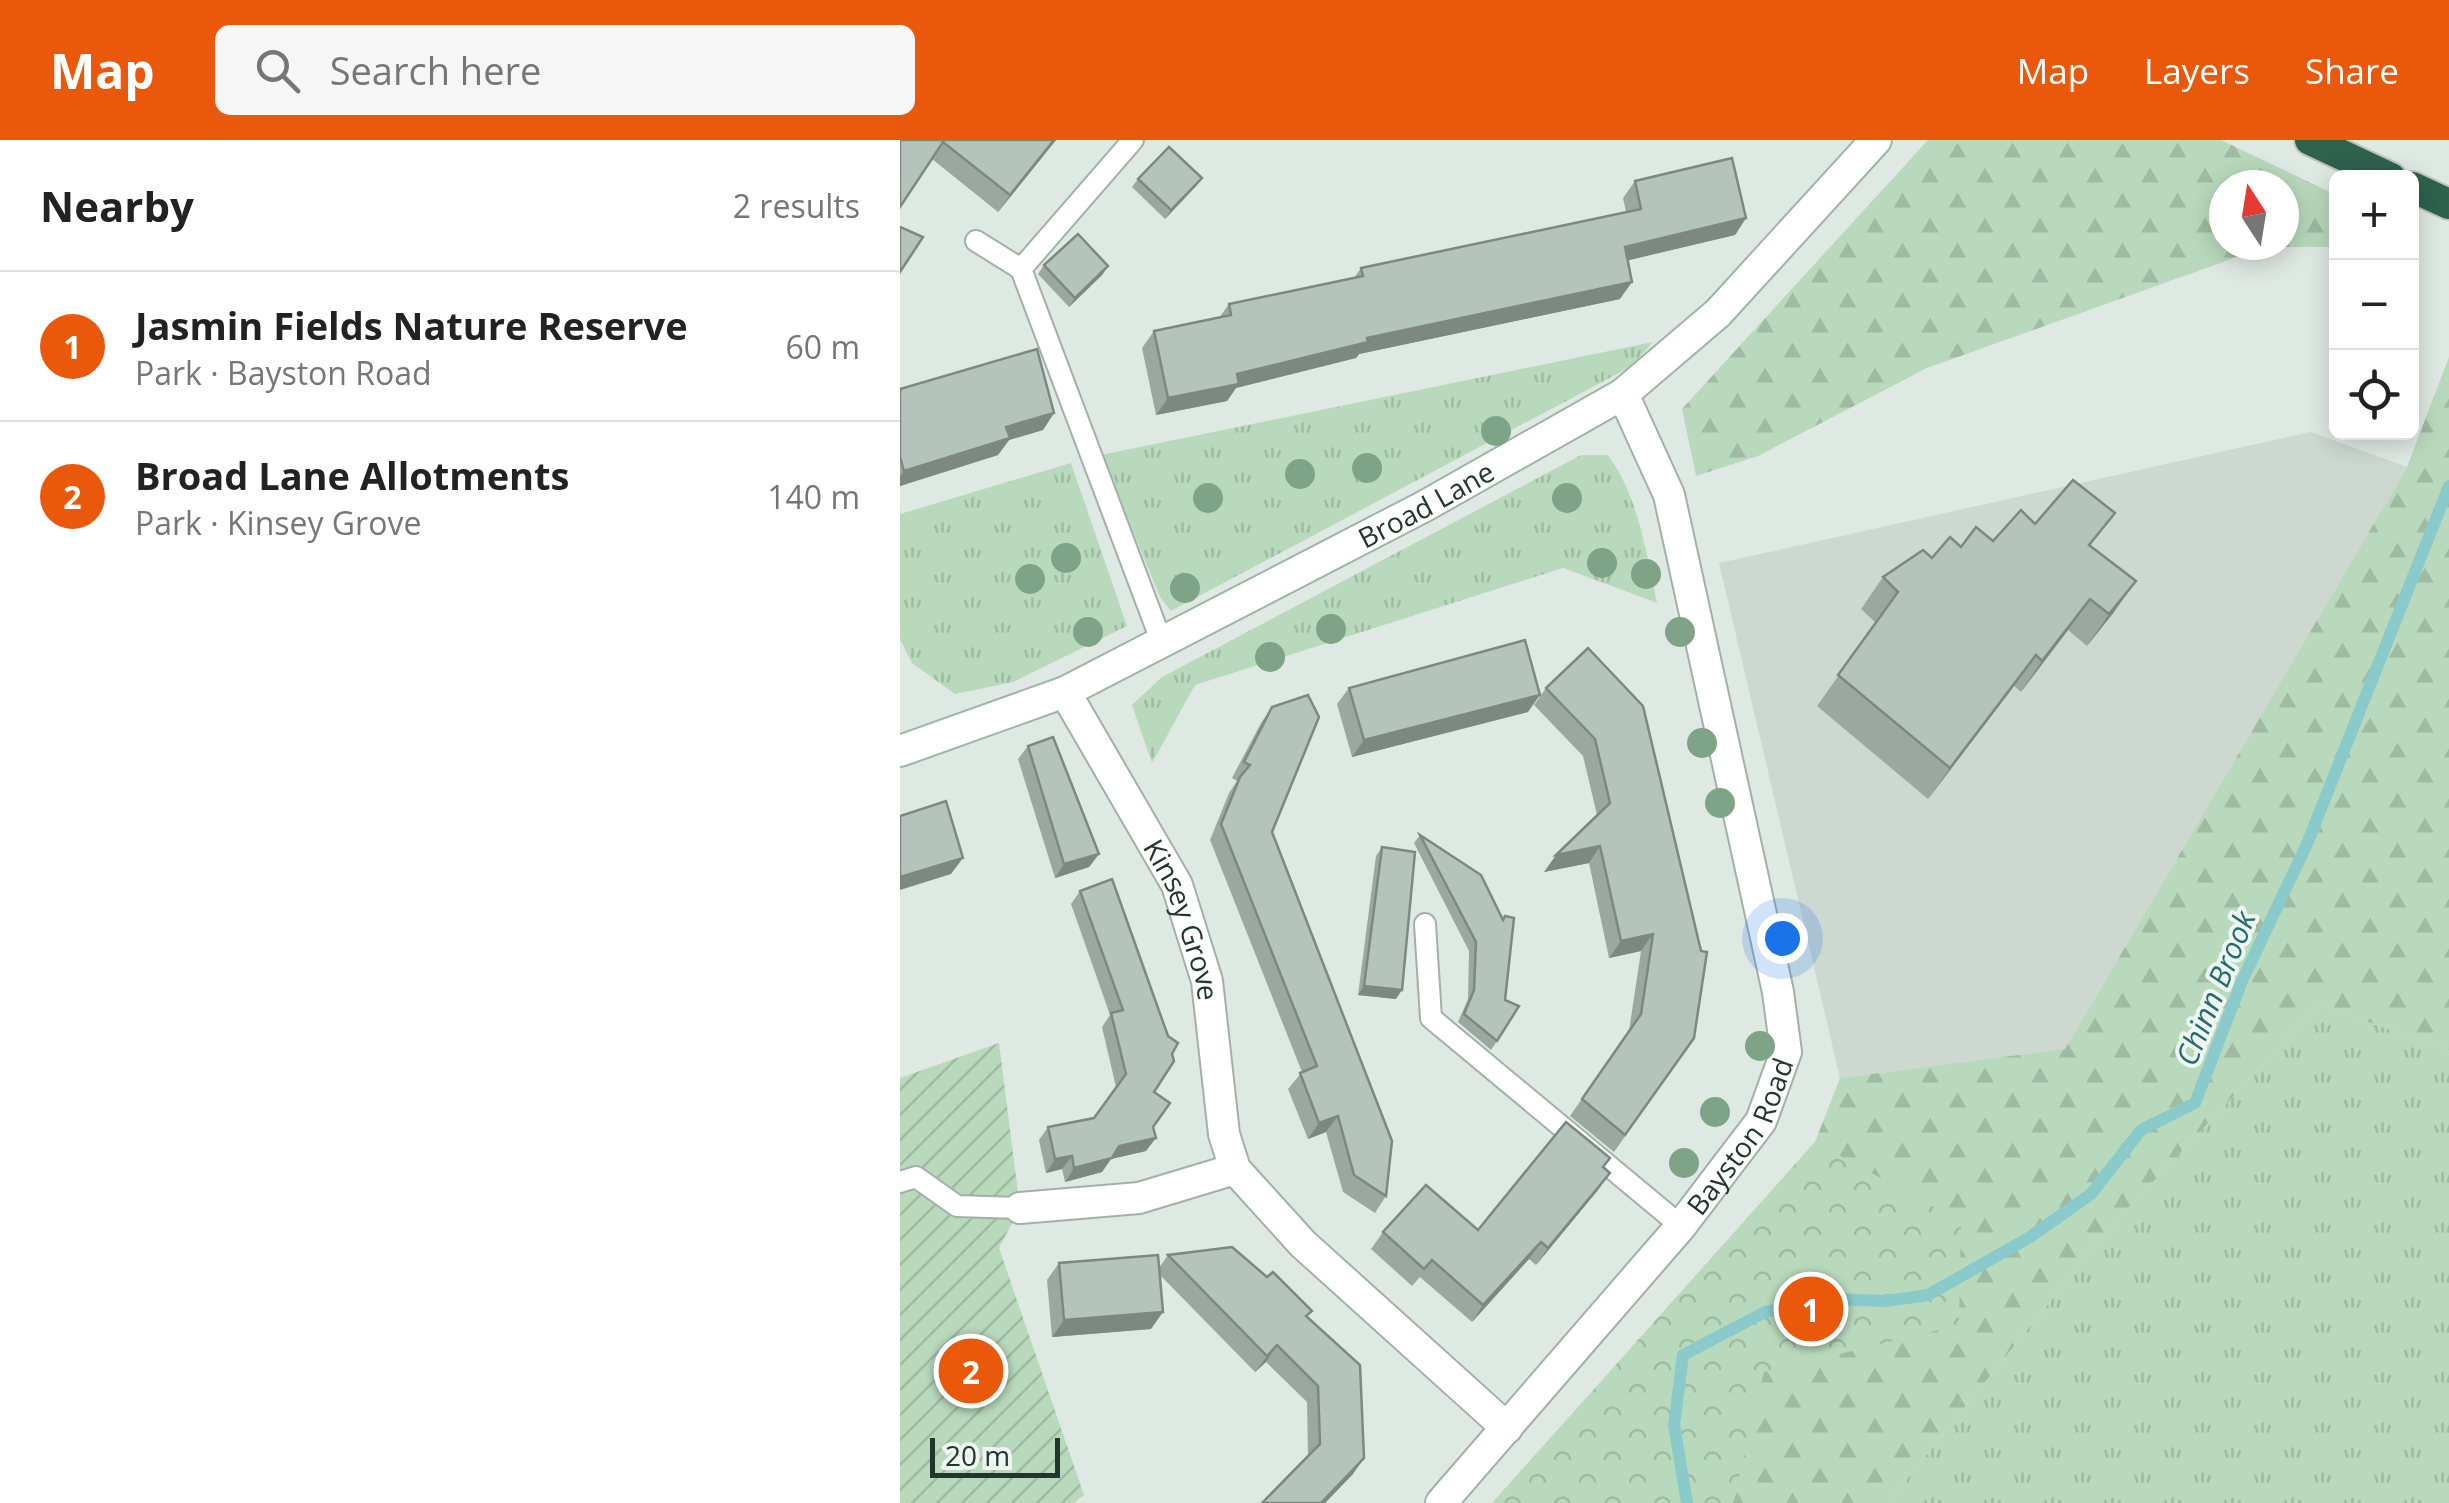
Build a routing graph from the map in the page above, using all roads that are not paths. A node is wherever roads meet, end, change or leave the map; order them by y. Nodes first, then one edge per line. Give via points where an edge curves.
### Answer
1 (1133, 140) edge
2 (1876, 140) edge
3 (2310, 140) edge
4 (2374, 170) edge
5 (2419, 190) edge
6 (2449, 204) edge
7 (976, 241) dead end
8 (1021, 268) junction
9 (1624, 394) junction
10 (1162, 644) junction
11 (1065, 692) junction
12 (900, 752) edge
13 (1425, 924) dead end
14 (1234, 1170) junction
15 (900, 1182) edge
16 (1020, 1208) joint
17 (1681, 1226) junction
18 (1507, 1428) junction
19 (1441, 1503) edge

1 - 8 lane
2 - 9 street, Broad Lane via 1718,313
3 - 4 highway
5 - 6 highway
7 - 8 lane
8 - 10 lane
9 - 10 street, Broad Lane
9 - 17 street, Bayston Road via 1669,495 1786,1052 1761,1121
10 - 11 street, Broad Lane
11 - 12 street, Broad Lane
11 - 14 street, Kinsey Grove via 1177,885 1207,981
13 - 17 lane via 1431,1018
14 - 16 street via 1139,1198
14 - 18 street, Kinsey Grove via 1303,1244
15 - 16 lane via 916,1177 957,1206
17 - 18 street, Bayston Road
18 - 19 street, Bayston Road

